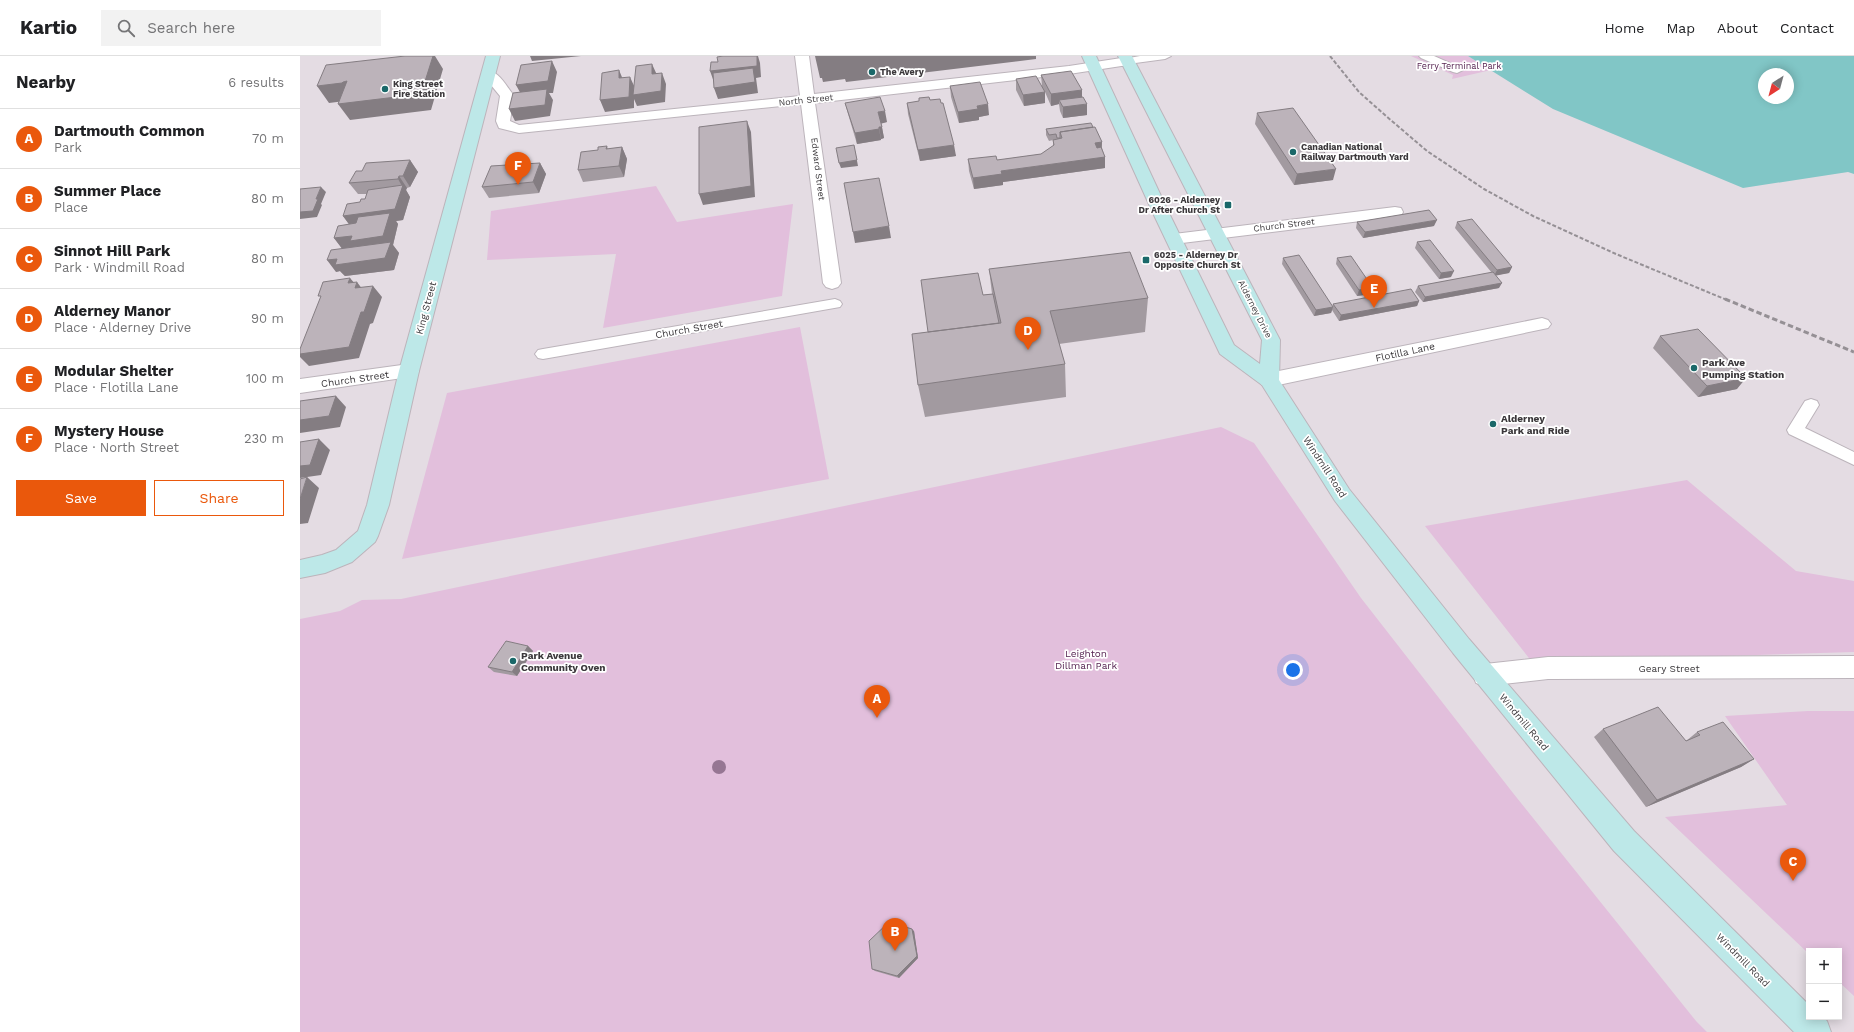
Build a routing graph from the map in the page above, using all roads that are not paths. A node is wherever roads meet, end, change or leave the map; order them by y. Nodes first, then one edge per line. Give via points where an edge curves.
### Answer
1 (493, 56) edge
2 (802, 56) edge
3 (1165, 56) edge
4 (1425, 56) edge
5 (1127, 58) edge
6 (1091, 61) edge
7 (1457, 70) dead end
8 (489, 74) junction
9 (809, 99) junction
10 (1395, 212) dead end
11 (1217, 234) junction
12 (1174, 239) junction
13 (832, 283) dead end
14 (836, 304) dead end
15 (1542, 324) dead end
16 (543, 354) dead end
17 (410, 371) junction
18 (1269, 380) junction
19 (300, 386) edge
20 (1811, 405) dead end
21 (1854, 459) edge
22 (300, 569) edge
23 (1854, 667) edge
24 (1485, 675) junction
25 (1816, 1032) edge

1 - 8 main road, King Street
2 - 9 street, Edward Street
3 - 5 lane, North Street
4 - 7 lane
5 - 6 street, North Street
5 - 11 main road, Alderney Drive
6 - 9 street, North Street
6 - 12 main road
8 - 9 street, North Street via 507,96 504,125 519,129
8 - 17 main road, King Street via 481,96
9 - 13 street, Edward Street
10 - 11 street, Church Street
11 - 12 street, Church Street
11 - 18 main road, Alderney Drive via 1272,340
12 - 18 main road via 1227,349
14 - 16 lane, Church Street
15 - 18 street, Flotilla Lane
17 - 19 street, Church Street
17 - 22 main road, King Street via 378,505 367,536 348,554 325,564
18 - 24 main road, Windmill Road via 1342,495
20 - 21 lane via 1795,430
23 - 24 street, Geary Street via 1548,668
24 - 25 main road, Windmill Road via 1624,841

